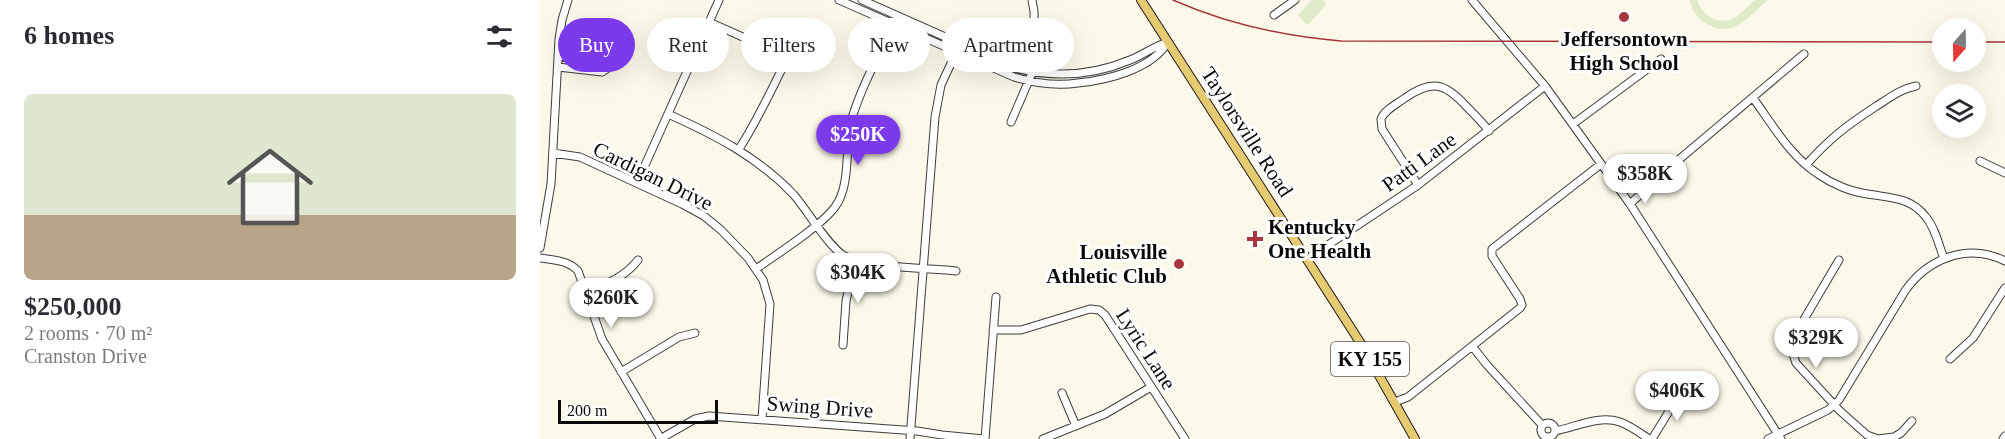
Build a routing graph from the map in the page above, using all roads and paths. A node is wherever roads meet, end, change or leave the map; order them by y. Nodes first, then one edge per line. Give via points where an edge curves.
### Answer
1 (568, 0) edge
2 (719, 0) edge
3 (838, 0) edge
4 (862, 0) edge
5 (1032, 0) edge
6 (1141, 0) edge
7 (1294, 0) edge
8 (1472, 0) edge
9 (1274, 15) dead end
10 (897, 16) joint
11 (563, 18) edge
12 (711, 18) edge
13 (878, 18) edge
14 (729, 31) edge
15 (942, 36) edge
16 (1168, 42) junction
17 (1804, 54) dead end
18 (1661, 59) dead end
19 (558, 67) edge
20 (687, 72) edge
21 (872, 72) edge
22 (947, 72) edge
23 (1002, 72) edge
24 (1029, 72) edge
25 (1032, 73) junction
26 (1029, 81) junction
27 (1545, 86) junction
28 (1916, 86) dead end
29 (1753, 98) junction
30 (668, 114) junction
31 (1011, 122) dead end
32 (1573, 124) junction
33 (1489, 131) junction
34 (739, 149) junction
35 (554, 153) junction
36 (1980, 161) dead end
37 (1601, 164) junction
38 (1806, 165) junction
39 (2005, 173) edge
40 (637, 183) junction
41 (1418, 185) junction
42 (1630, 204) junction
43 (817, 224) junction
44 (540, 248) edge
45 (540, 258) edge
46 (1307, 259) junction
47 (1944, 259) junction
48 (638, 260) dead end
49 (855, 260) junction
50 (1839, 260) dead end
51 (2005, 261) edge
52 (923, 267) junction
53 (756, 269) junction
54 (956, 271) dead end
55 (2005, 288) edge
56 (585, 292) junction
57 (996, 297) dead end
58 (993, 330) junction
59 (695, 333) dead end
60 (843, 345) dead end
61 (1472, 346) junction
62 (1950, 359) dead end
63 (621, 372) junction
64 (1151, 387) junction
65 (1062, 393) dead end
66 (1670, 395) dead end
67 (1395, 402) junction
68 (1834, 405) junction
69 (762, 419) junction
70 (1912, 421) dead end
71 (1542, 425) junction
72 (1076, 426) junction
73 (911, 430) junction
74 (1555, 435) edge
75 (1779, 437) edge
76 (1888, 438) edge
77 (660, 439) edge
78 (910, 439) edge
79 (984, 439) edge
80 (1043, 439) edge
81 (1185, 439) edge
82 (1414, 439) edge
83 (1651, 439) edge
84 (1768, 439) edge

1 - 11 street
2 - 12 street
3 - 13 street
4 - 10 street
5 - 25 street
6 - 16 main road, Taylorsville Road / KY 155
7 - 9 street
8 - 27 street
10 - 15 street
14 - 34 street via 788,57
16 - 25 street via 1100,70 1065,75
16 - 26 street via 1162,52 1119,74 1077,84
16 - 46 main road, Taylorsville Road / KY 155
17 - 29 street
18 - 32 street
19 - 35 street
20 - 30 street
21 - 43 street via 852,116 841,197
22 - 52 street via 937,101
23 - 26 street
24 - 25 street
25 - 26 street
26 - 31 street
27 - 32 street
27 - 33 street, Patti Lane
28 - 38 street via 1895,94 1845,127
29 - 38 street
29 - 42 street
30 - 34 street
30 - 40 street
32 - 37 street
33 - 41 street, Patti Lane
33 - 41 street via 1452,92 1438,86 1415,91 1385,112 1382,129
34 - 43 street via 784,185
35 - 40 street, Cardigan Drive via 580,157
35 - 44 street
36 - 39 street
37 - 42 street
37 - 61 street via 1492,249 1492,256 1522,305
38 - 47 street via 1848,189 1898,198 1917,207 1929,221
40 - 53 street, Cardigan Drive via 704,216
41 - 46 street, Patti Lane
42 - 75 street
43 - 49 street via 839,252
43 - 53 street
45 - 56 street via 572,266 578,271
46 - 67 main road, Taylorsville Road / KY 155
47 - 51 street via 1980,254
47 - 68 street via 1928,266 1911,283
48 - 56 street via 626,274
49 - 52 street
49 - 60 street via 846,301
50 - 68 street via 1792,346 1800,370
52 - 54 street
52 - 73 street
53 - 69 street, Cardigan Drive via 767,291 770,309
55 - 62 street via 1973,338
56 - 63 street via 602,339
57 - 58 street
58 - 64 street, Lyric Lane via 1021,330 1090,309 1099,310
58 - 79 street
59 - 63 street via 679,337
61 - 67 street via 1408,397
61 - 71 street
63 - 77 street
64 - 72 street
64 - 81 street, Lyric Lane
65 - 72 street
66 - 83 street via 1668,413
67 - 82 main road, Taylorsville Road / KY 155
68 - 75 street
68 - 76 street via 1867,435
69 - 73 street, Swing Drive
69 - 77 street, Swing Drive via 704,416
70 - 76 street via 1901,433
71 - 74 street via 1551,424
71 - 74 street via 1542,435
72 - 80 street
73 - 78 street
73 - 79 street, Swing Drive
74 - 83 street via 1609,420
75 - 84 street

